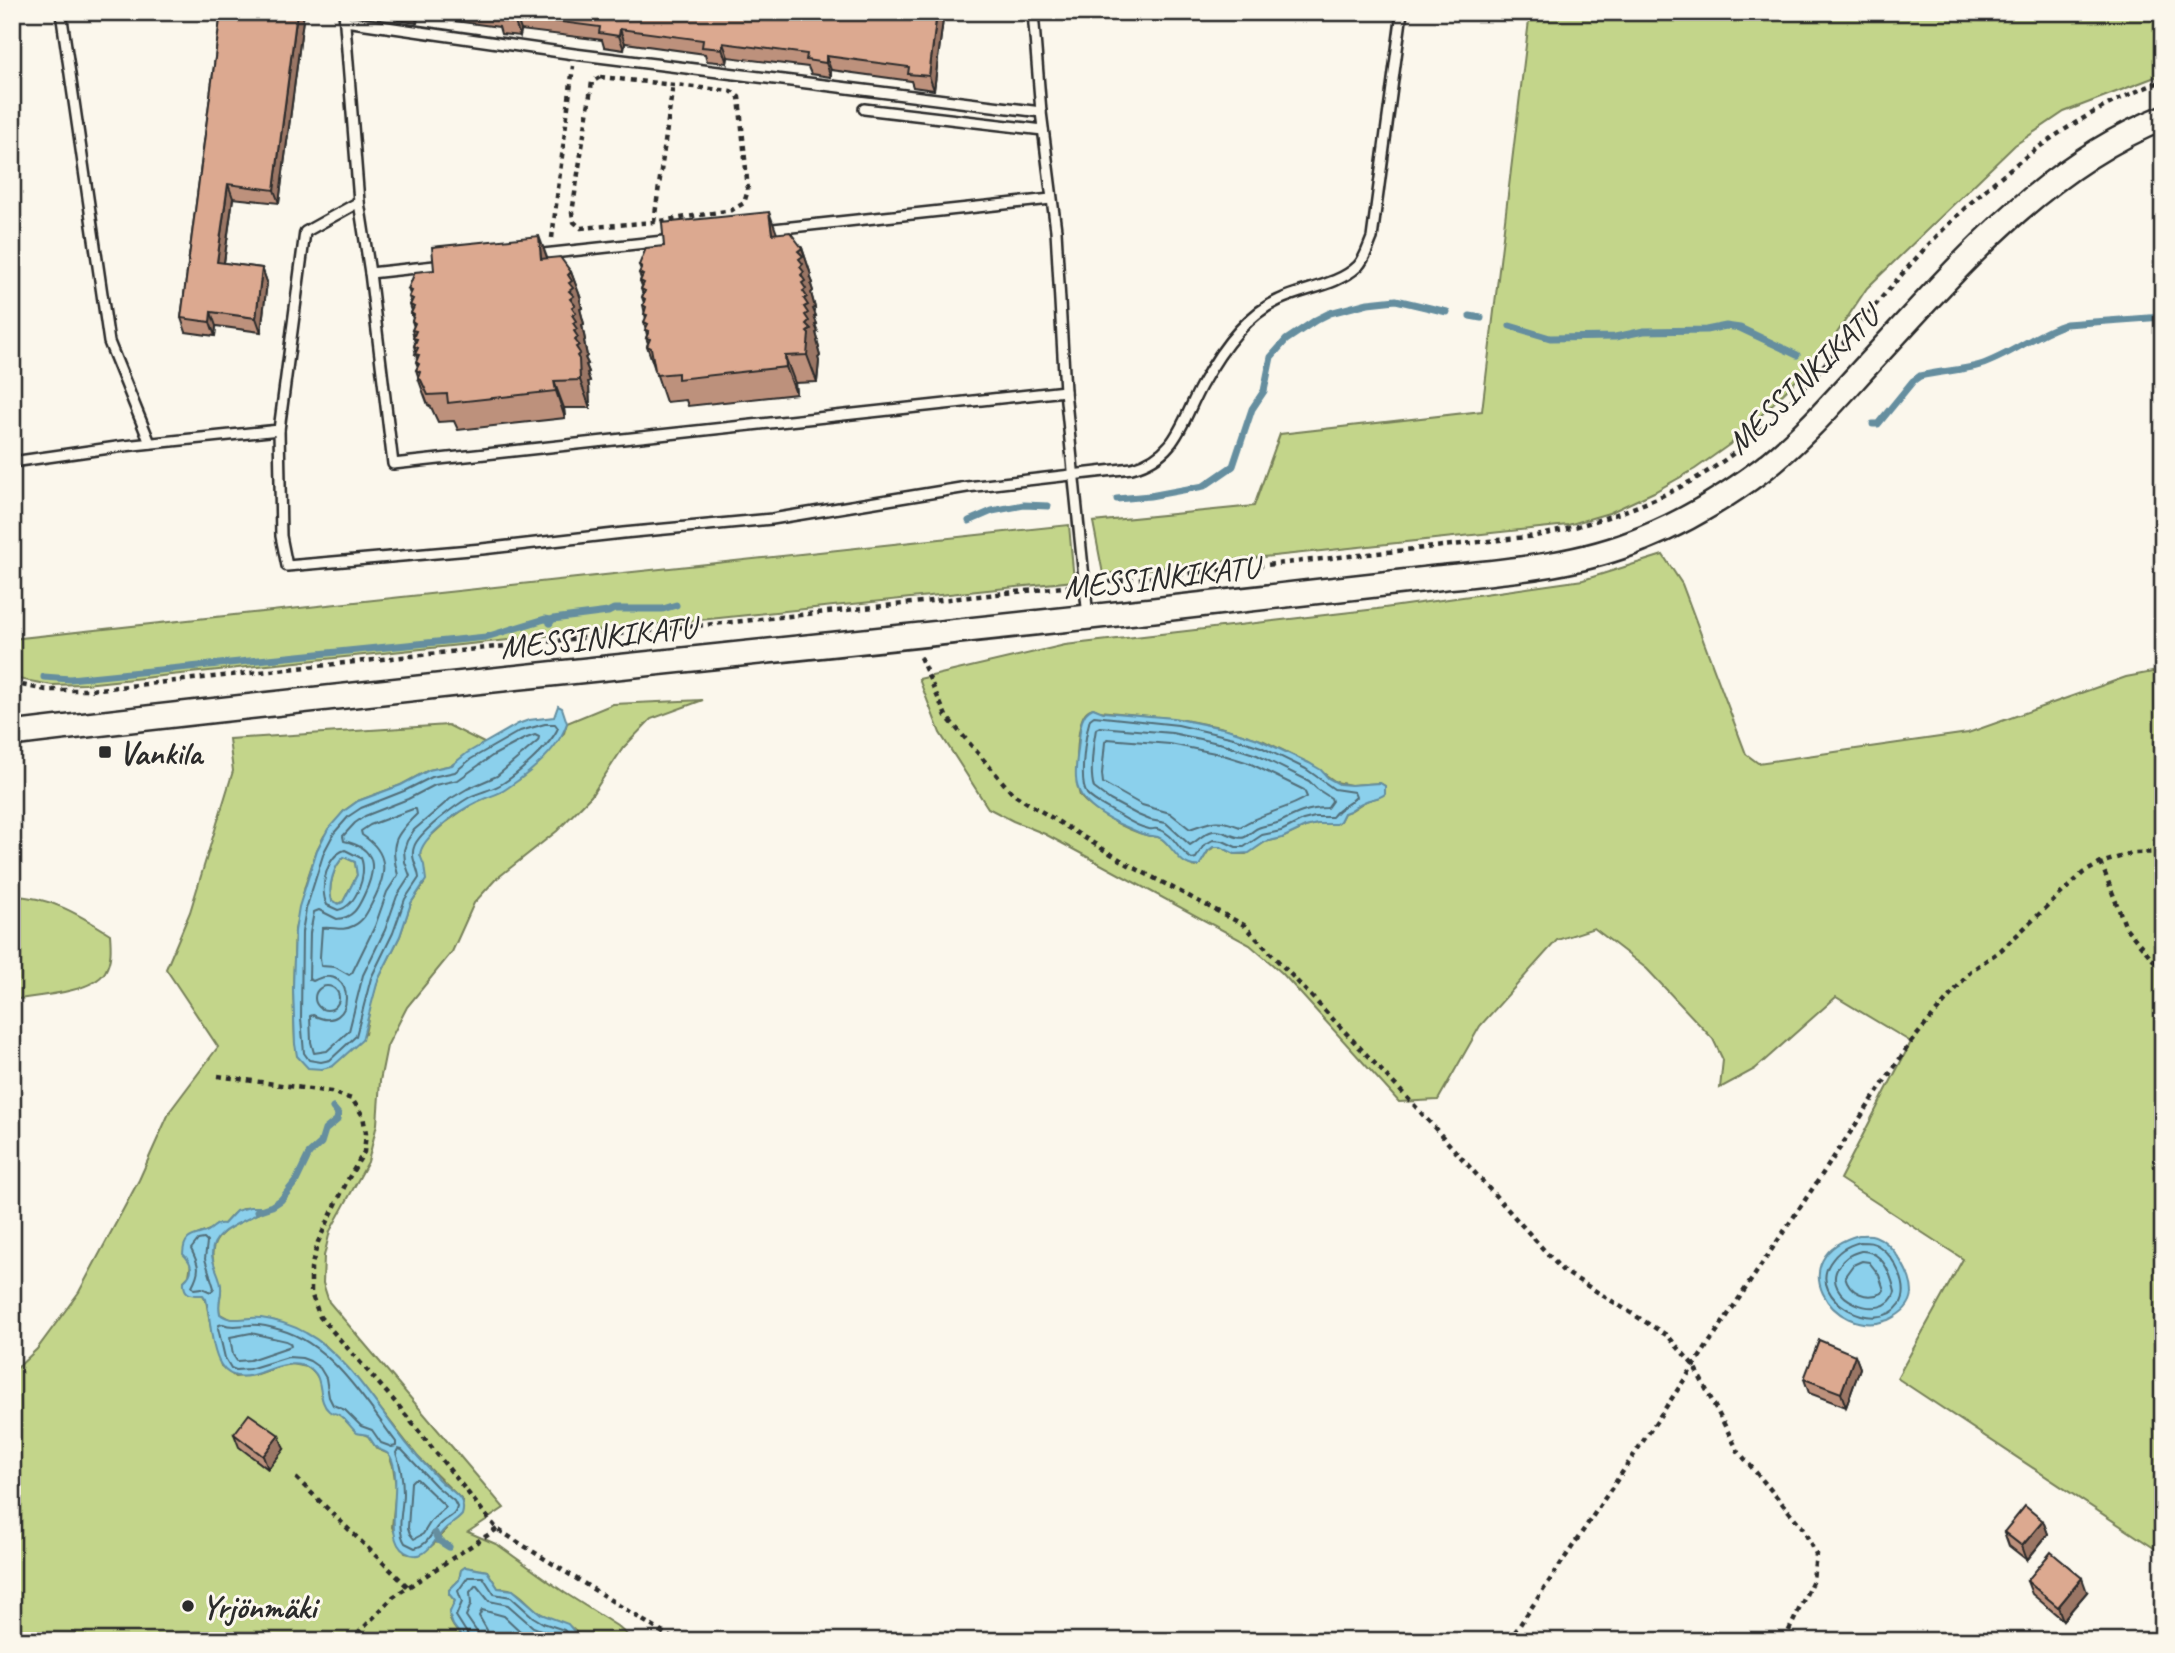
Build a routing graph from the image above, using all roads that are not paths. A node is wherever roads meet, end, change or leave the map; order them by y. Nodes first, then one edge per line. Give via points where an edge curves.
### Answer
1 (61, 12) edge
2 (1033, 12) edge
3 (1402, 12) edge
4 (344, 16) edge
5 (864, 109) dead end
6 (1041, 112) junction
7 (2163, 118) edge
8 (1043, 130) junction
9 (1051, 199) junction
10 (359, 202) junction
11 (753, 231) edge
12 (685, 238) edge
13 (522, 256) edge
14 (453, 264) edge
15 (370, 273) junction
16 (1065, 391) junction
17 (279, 429) junction
18 (150, 443) junction
19 (12, 462) edge
20 (1074, 475) junction
21 (1088, 617) junction
22 (12, 734) edge

1 - 18 lane via 109,342
2 - 6 lane
3 - 20 lane via 1371,237 1358,266 1256,314 1233,337 1200,386 1183,426 1156,458 1132,468
4 - 6 lane via 575,54
4 - 10 lane
5 - 8 lane
6 - 8 lane
7 - 21 street, MESSINKIKATU via 2078,164 2023,206 1784,451 1723,495 1649,536 1611,551 1526,569
8 - 9 lane
9 - 11 lane
9 - 16 lane
10 - 15 lane
10 - 17 lane via 306,232
12 - 13 lane
14 - 15 lane
15 - 16 lane via 393,464
16 - 20 lane
17 - 18 lane
17 - 20 lane via 281,536 287,566 772,519 967,487
18 - 19 lane
20 - 21 lane
21 - 22 street, MESSINKIKATU

